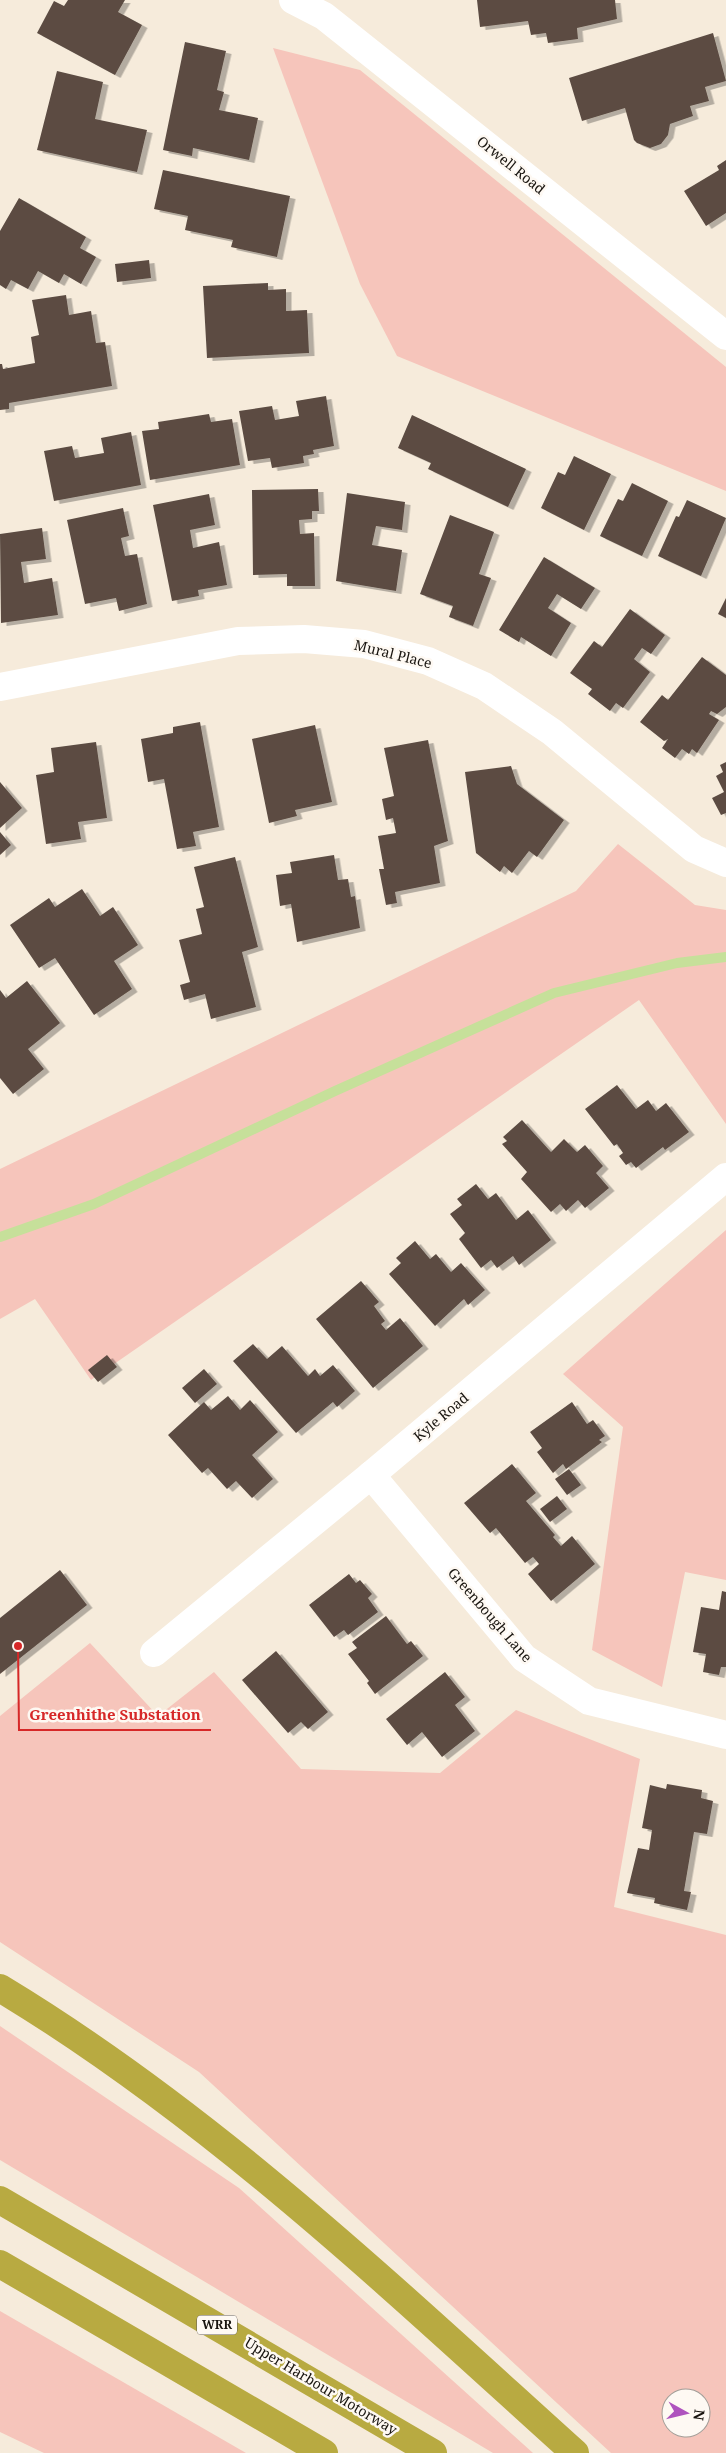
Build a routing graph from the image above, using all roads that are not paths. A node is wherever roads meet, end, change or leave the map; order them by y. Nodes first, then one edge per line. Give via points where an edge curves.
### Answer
1 (293, 0) edge
2 (726, 336) edge
3 (0, 687) edge
4 (726, 863) edge
5 (726, 1177) edge
6 (371, 1475) junction
7 (154, 1653) dead end
8 (726, 1736) edge
9 (0, 1988) edge
10 (0, 2200) edge
11 (0, 2264) edge
12 (324, 2453) edge
13 (433, 2453) edge
14 (575, 2453) edge

1 - 2 street, Orwell Road via 324,16
3 - 4 street, Mural Place via 238,640 304,638 364,644 428,661 484,686 552,732 694,849
5 - 6 street, Kyle Road
6 - 7 street, Kyle Road
6 - 8 street, Greenbough Lane via 524,1658 589,1701
9 - 14 highway via 36,2009 185,2114 280,2190
10 - 13 highway, Upper Harbour Motorway / WRR
11 - 12 highway

